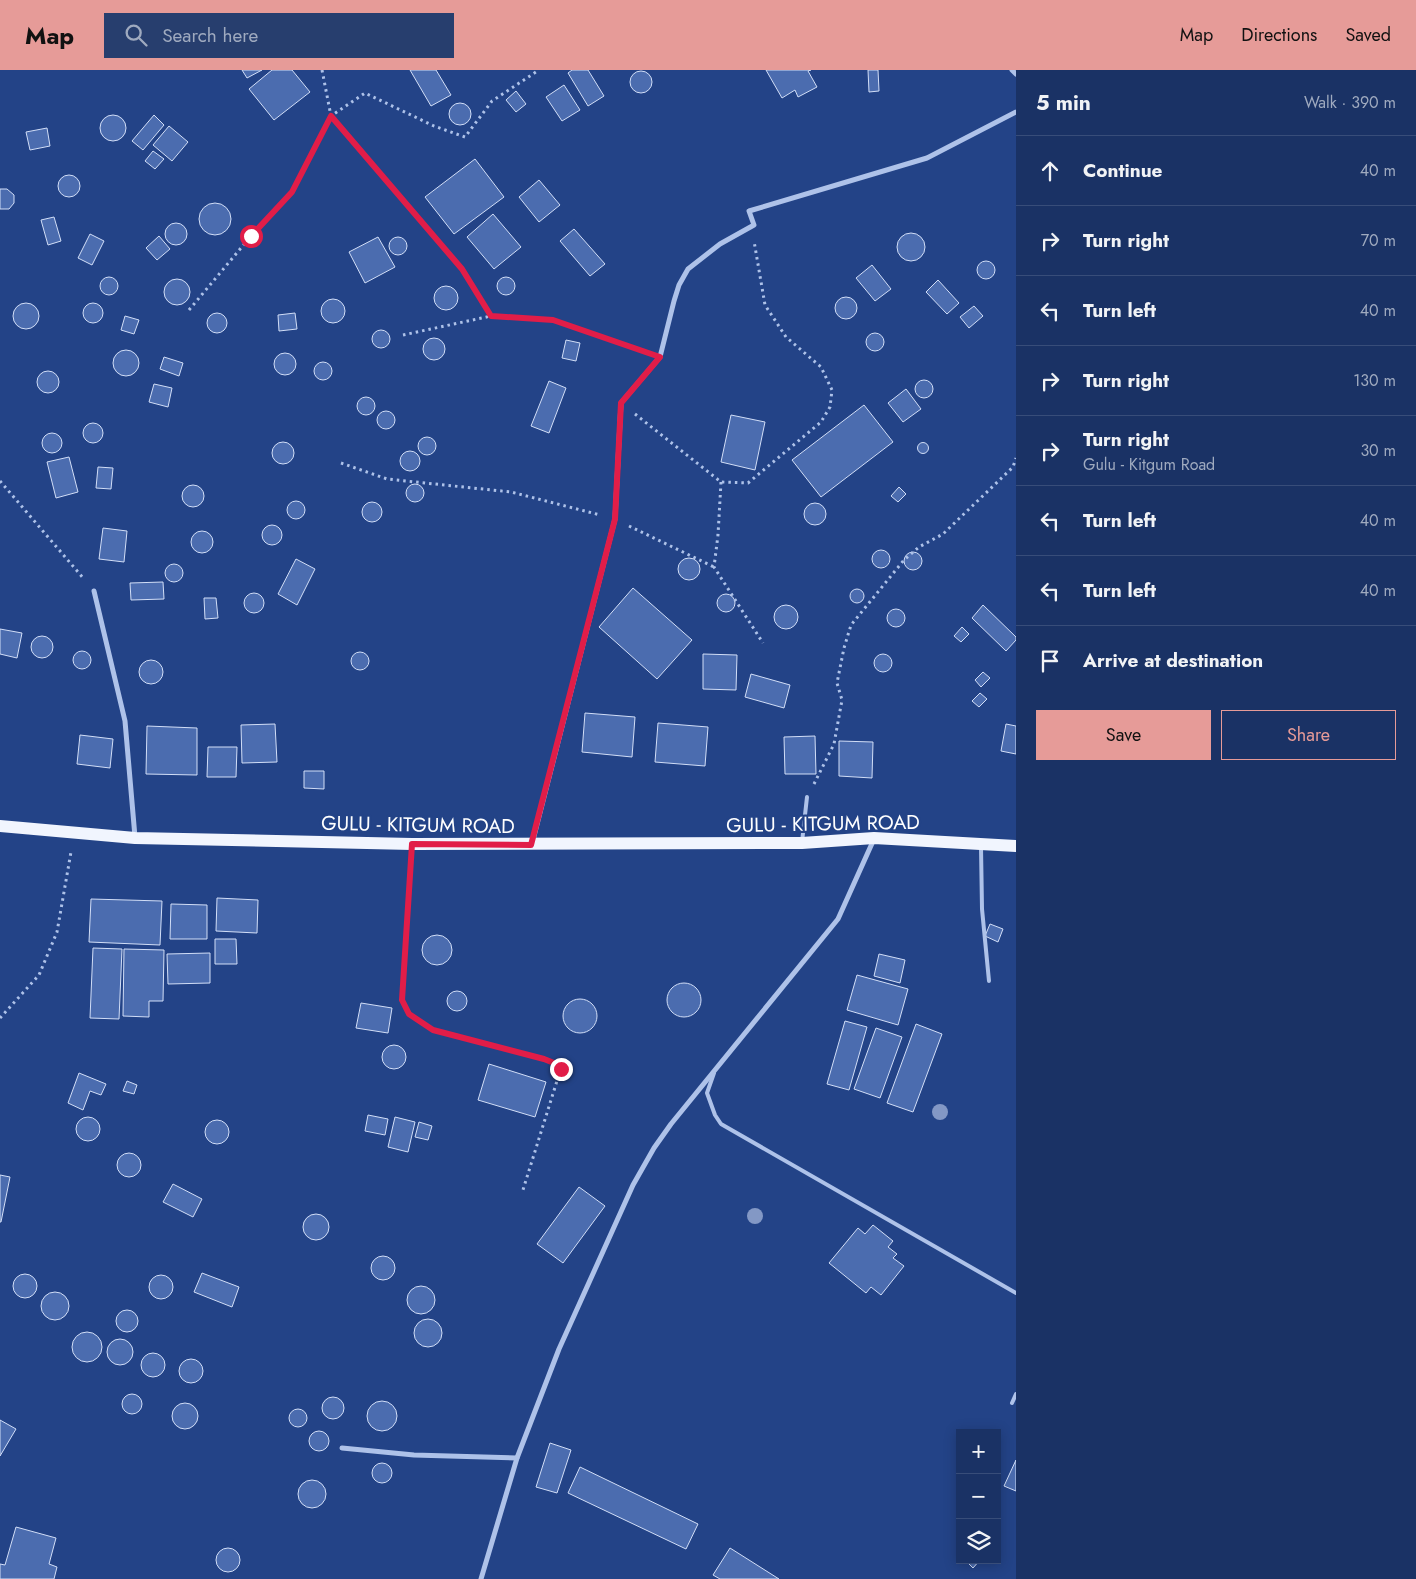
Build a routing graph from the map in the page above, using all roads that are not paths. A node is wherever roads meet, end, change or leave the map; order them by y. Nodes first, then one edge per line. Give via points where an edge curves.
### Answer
1 (1012, 70) edge
2 (1016, 74) edge
3 (1016, 112) edge
4 (94, 592) road end
5 (807, 797) road end
6 (0, 826) edge
7 (135, 838) junction
8 (874, 838) junction
9 (802, 843) junction
10 (531, 845) junction
11 (981, 845) junction
12 (1016, 846) edge
13 (989, 981) dead end
14 (716, 1067) junction
15 (1016, 1293) edge
16 (1016, 1394) edge
17 (1012, 1402) dead end
18 (342, 1448) dead end
19 (517, 1458) junction
20 (481, 1579) edge

1 - 2 street
3 - 10 street via 927,158 750,211 754,225 720,244 688,269 679,285 660,357 621,403 615,519
4 - 7 street via 125,721
5 - 9 lane
6 - 7 main road, GULU - KITGUM ROAD
7 - 10 main road, GULU - KITGUM ROAD
8 - 9 main road, GULU - KITGUM ROAD
8 - 11 main road, GULU - KITGUM ROAD
8 - 14 street via 838,919 827,935
9 - 10 main road, GULU - KITGUM ROAD
11 - 12 main road, GULU - KITGUM ROAD
11 - 13 lane via 982,909
14 - 15 lane via 707,1093 714,1115 721,1124
14 - 19 street via 654,1148 633,1185 559,1348
16 - 17 lane
18 - 19 street via 414,1455
19 - 20 street

